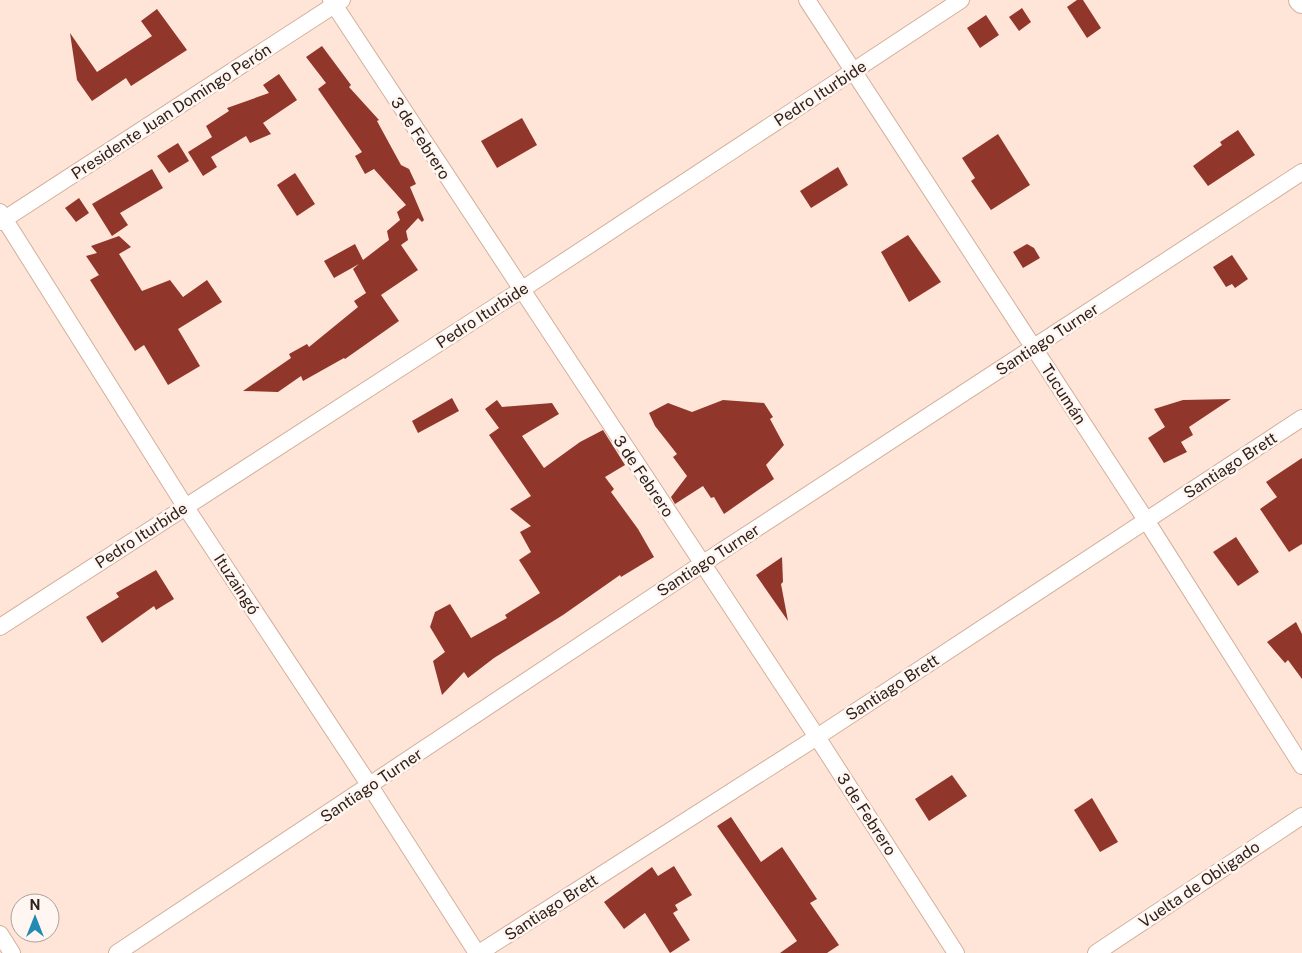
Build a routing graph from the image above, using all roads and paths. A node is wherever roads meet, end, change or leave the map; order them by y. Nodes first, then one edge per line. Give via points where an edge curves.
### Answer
1 (807, 0) edge
2 (961, 0) edge
3 (336, 2) edge
4 (854, 72) junction
5 (1302, 172) edge
6 (1, 218) edge
7 (520, 290) junction
8 (1034, 348) junction
9 (1302, 418) edge
10 (185, 506) junction
11 (1146, 520) junction
12 (702, 564) junction
13 (0, 627) edge
14 (817, 737) junction
15 (1302, 766) edge
16 (370, 786) junction
17 (1302, 816) edge
18 (0, 934) edge
19 (12, 953) edge
20 (117, 953) edge
21 (478, 953) edge
22 (956, 953) edge
23 (1096, 953) edge

1 - 4 street, Tucumán
2 - 4 street, Pedro Iturbide
3 - 6 street, Presidente Juan Domingo Perón
3 - 7 street, 3 de Febrero
4 - 7 street, Pedro Iturbide
4 - 8 street, Tucumán
5 - 8 street, Santiago Turner
6 - 10 street, Ituzaingó
7 - 10 street, Pedro Iturbide
7 - 12 street, 3 de Febrero
8 - 11 street, Tucumán
8 - 12 street, Santiago Turner
9 - 11 street, Santiago Brett
10 - 13 street, Pedro Iturbide
10 - 16 street, Ituzaingó
11 - 14 street, Santiago Brett
11 - 15 street, Tucumán
12 - 14 street, 3 de Febrero
12 - 16 street, Santiago Turner
14 - 21 street, Santiago Brett
14 - 22 street, 3 de Febrero
16 - 20 street, Santiago Turner
16 - 21 street, Ituzaingó
17 - 23 street, Vuelta de Obligado
18 - 19 street

